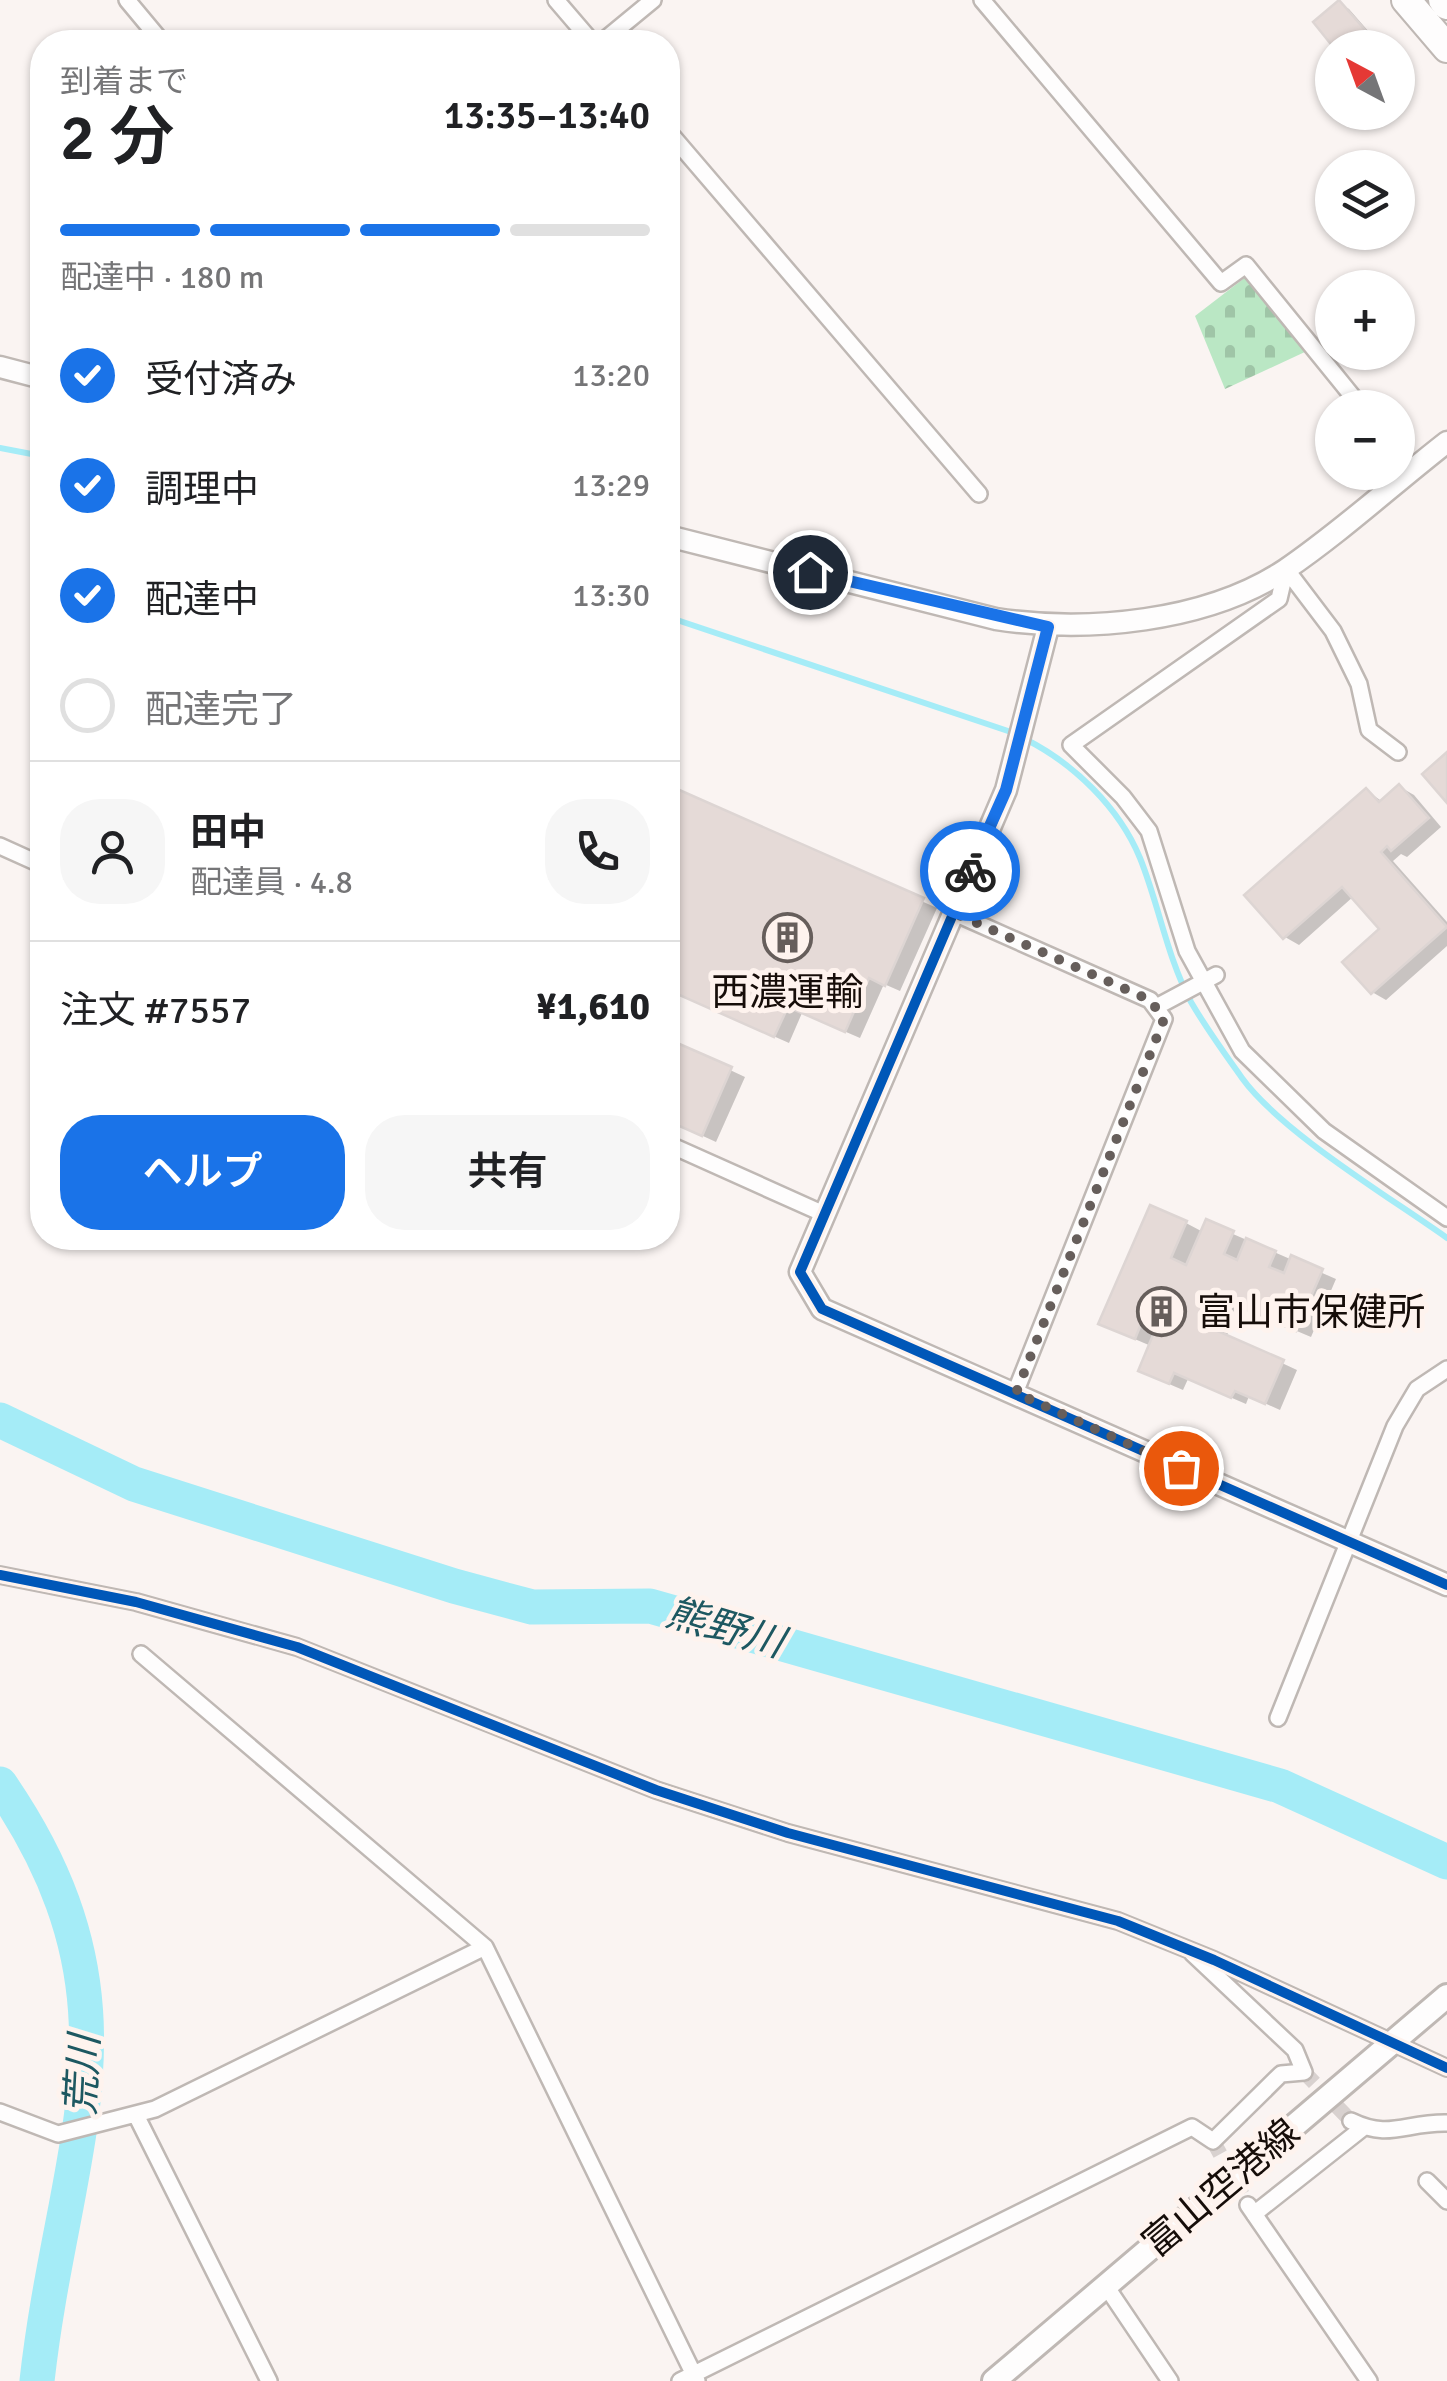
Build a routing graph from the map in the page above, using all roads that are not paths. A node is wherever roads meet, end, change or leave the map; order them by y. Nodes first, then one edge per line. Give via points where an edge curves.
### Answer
1 (127, 0) edge
2 (556, 0) edge
3 (653, 0) edge
4 (982, 0) edge
5 (1406, 0) edge
6 (152, 30) edge
7 (582, 30) edge
8 (617, 30) edge
9 (1447, 48) edge
10 (680, 145) edge
11 (0, 368) edge
12 (30, 375) edge
13 (1347, 390) edge
14 (1447, 442) edge
15 (1415, 467) edge
16 (1386, 490) edge
17 (979, 494) dead end
18 (680, 539) edge
19 (1286, 569) junction
20 (1048, 627) junction
21 (1398, 752) dead end
22 (0, 846) edge
23 (30, 860) edge
24 (952, 912) junction
25 (1209, 979) junction
26 (1158, 1006) junction
27 (680, 1149) edge
28 (824, 1214) junction
29 (1447, 1218) edge
30 (1447, 1368) edge
31 (1016, 1393) junction
32 (1347, 1542) junction
33 (0, 1575) edge
34 (1447, 1585) edge
35 (142, 1654) dead end
36 (1278, 1718) dead end
37 (485, 1948) junction
38 (1190, 1951) junction
39 (1447, 1996) edge
40 (1400, 2035) junction
41 (1447, 2068) edge
42 (0, 2112) edge
43 (136, 2115) junction
44 (1447, 2123) edge
45 (1428, 2181) dead end
46 (1447, 2201) edge
47 (1106, 2286) junction
48 (691, 2379) edge
49 (269, 2381) edge
50 (994, 2381) edge
51 (1170, 2381) edge
52 (1369, 2381) edge

1 - 6 street
2 - 7 street
3 - 8 street
4 - 13 street via 1221,283 1246,265
5 - 9 highway
10 - 17 street
11 - 12 street
14 - 15 street
16 - 19 street
18 - 20 street
19 - 20 street via 1247,590 1154,616
19 - 21 street via 1333,632 1359,684 1369,730
19 - 25 street via 1278,598 1071,745 1149,832 1187,951
20 - 24 street via 1006,790
22 - 23 street
24 - 26 street
24 - 28 street
25 - 26 street
25 - 29 street via 1242,1051 1278,1090
26 - 31 street via 1164,1019
27 - 28 street
28 - 31 street via 800,1272 822,1309
30 - 32 street via 1417,1389 1402,1414
31 - 32 street
32 - 34 street
32 - 36 street
33 - 38 street via 136,1602 296,1647 656,1790 1118,1921
35 - 37 street
37 - 43 street
37 - 48 street
38 - 40 street
38 - 48 street via 1295,2050 1304,2072 1281,2074 1213,2141 1192,2127
39 - 40 main road, 富山空港線
40 - 41 street
40 - 47 main road, 富山空港線
42 - 43 street via 58,2134
43 - 49 street
44 - 52 street via 1376,2134 1357,2124 1251,2209
45 - 46 street
47 - 50 main road, 富山空港線
47 - 51 street

